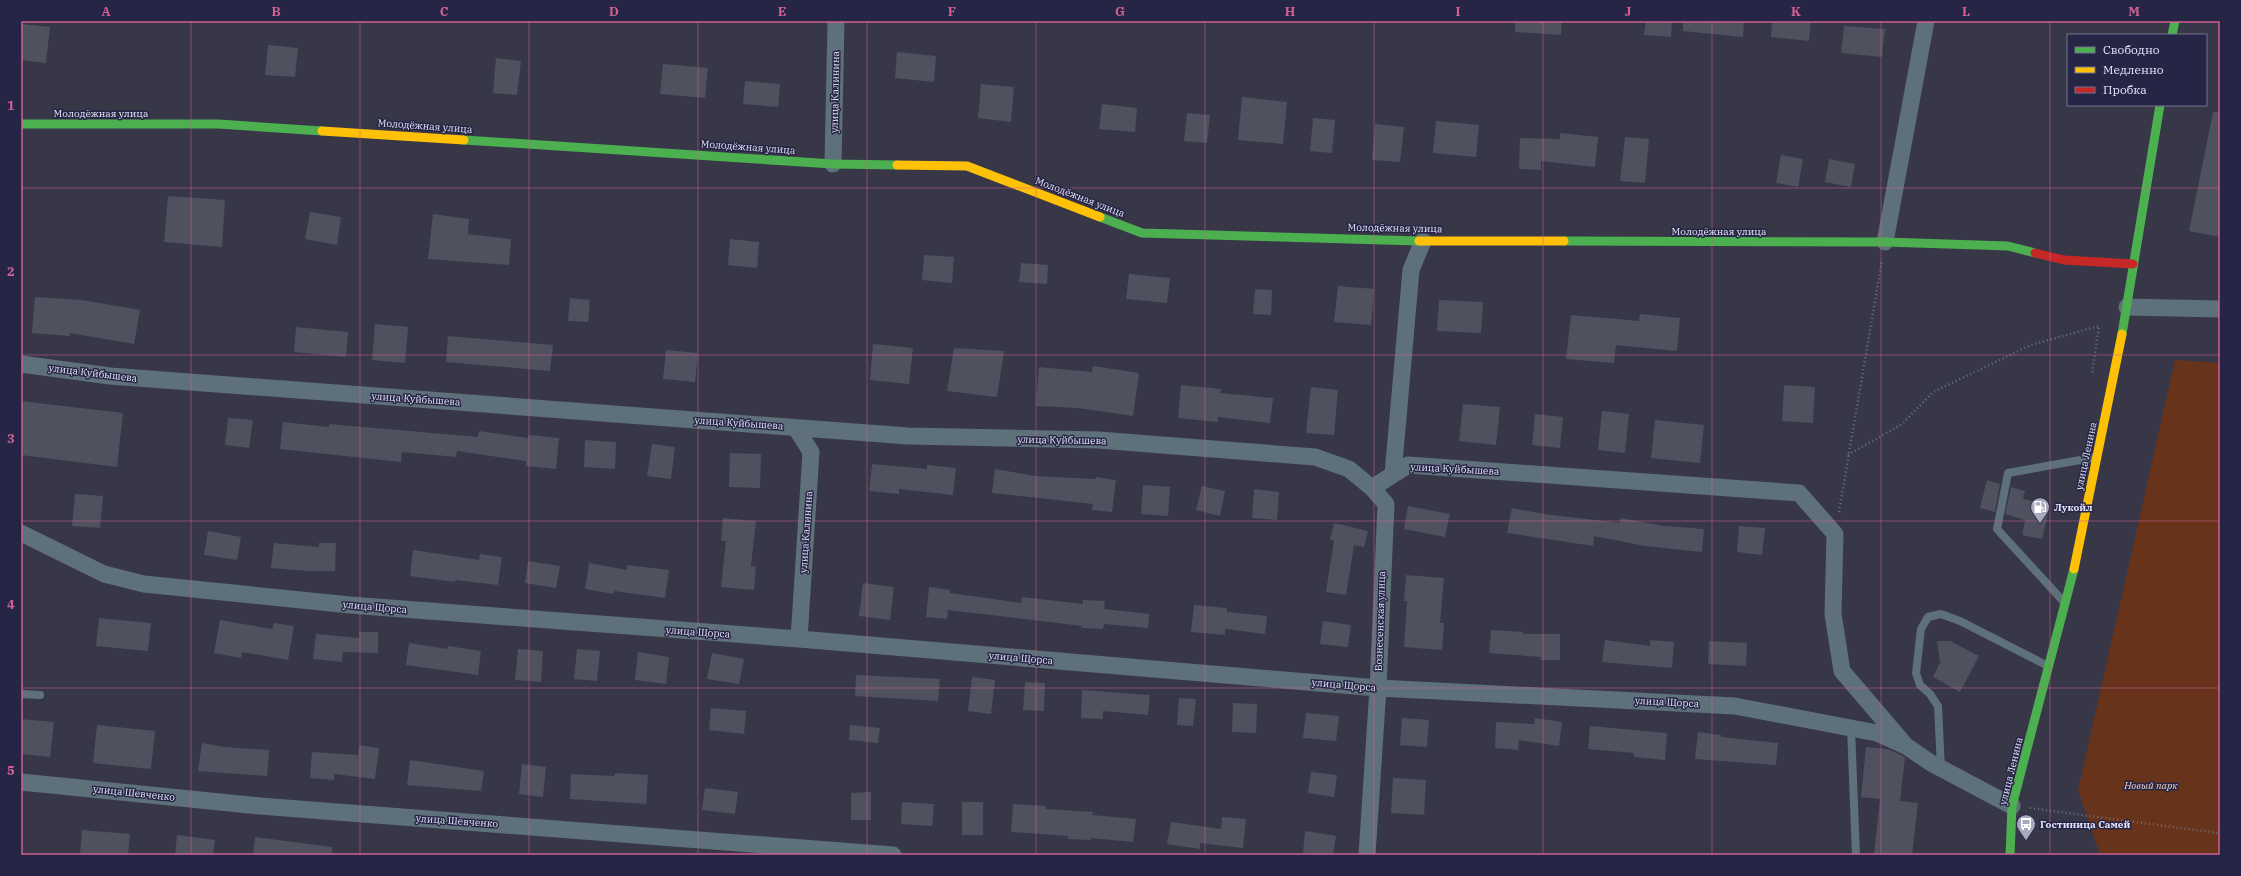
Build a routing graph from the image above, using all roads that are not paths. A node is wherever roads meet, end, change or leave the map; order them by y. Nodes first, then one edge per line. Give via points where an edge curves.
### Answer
1 (836, 21) edge
2 (1926, 21) edge
3 (2175, 21) edge
4 (2172, 34) edge
5 (2160, 106) edge
6 (21, 124) edge
7 (833, 164) junction
8 (1423, 241) junction
9 (1885, 242) junction
10 (2133, 264) junction
11 (2127, 307) junction
12 (2220, 309) edge
13 (21, 364) edge
14 (796, 428) junction
15 (2098, 457) junction
16 (1393, 474) junction
17 (1372, 488) junction
18 (21, 533) edge
19 (2066, 604) junction
20 (799, 640) junction
21 (2049, 666) junction
22 (1378, 688) junction
23 (21, 694) edge
24 (40, 695) dead end
25 (1851, 728) junction
26 (1906, 746) junction
27 (1941, 769) junction
28 (21, 782) edge
29 (2012, 806) junction
30 (774, 850) edge
31 (893, 855) edge
32 (1367, 855) edge
33 (1856, 855) edge
34 (2010, 855) edge

1 - 7 street, улица Калинина
2 - 9 street
3 - 4 street
5 - 10 street, улица Ленина
6 - 7 street, Молодёжная улица via 218,124
7 - 8 street, Молодёжная улица via 967,166 1142,233
8 - 9 street, Молодёжная улица
8 - 16 street via 1411,270
9 - 10 street, Молодёжная улица via 2008,246 2064,260
10 - 11 street, улица Ленина
11 - 12 street
11 - 15 street, улица Ленина
13 - 14 street, улица Куйбышева via 110,376
14 - 17 street, улица Куйбышева via 908,436 1099,440 1315,457 1349,468
14 - 20 street, улица Калинина via 811,452
15 - 19 street, улица Ленина
15 - 19 lane via 2008,473 1997,529
16 - 17 street, улица Куйбышева
16 - 26 street, улица Куйбышева via 1408,465 1800,494 1835,534 1833,614 1842,671
17 - 22 street, Вознесенская улица via 1386,504
18 - 20 street, улица Щорса via 104,574 144,584 350,605
19 - 21 street, улица Ленина
20 - 22 street, улица Щорса
21 - 27 lane via 1960,621 1941,614 1928,617 1921,629 1916,673 1920,684 1938,706
21 - 29 street, улица Ленина
22 - 25 street, улица Щорса via 1736,706
22 - 32 street, Вознесенская улица
23 - 24 lane
25 - 26 street, улица Щорса via 1877,733
25 - 33 lane
26 - 27 street, улица Щорса
27 - 29 street, улица Щорса
28 - 30 street, улица Шевченко via 260,806
29 - 34 street, улица Ленина
30 - 31 street, улица Шевченко

